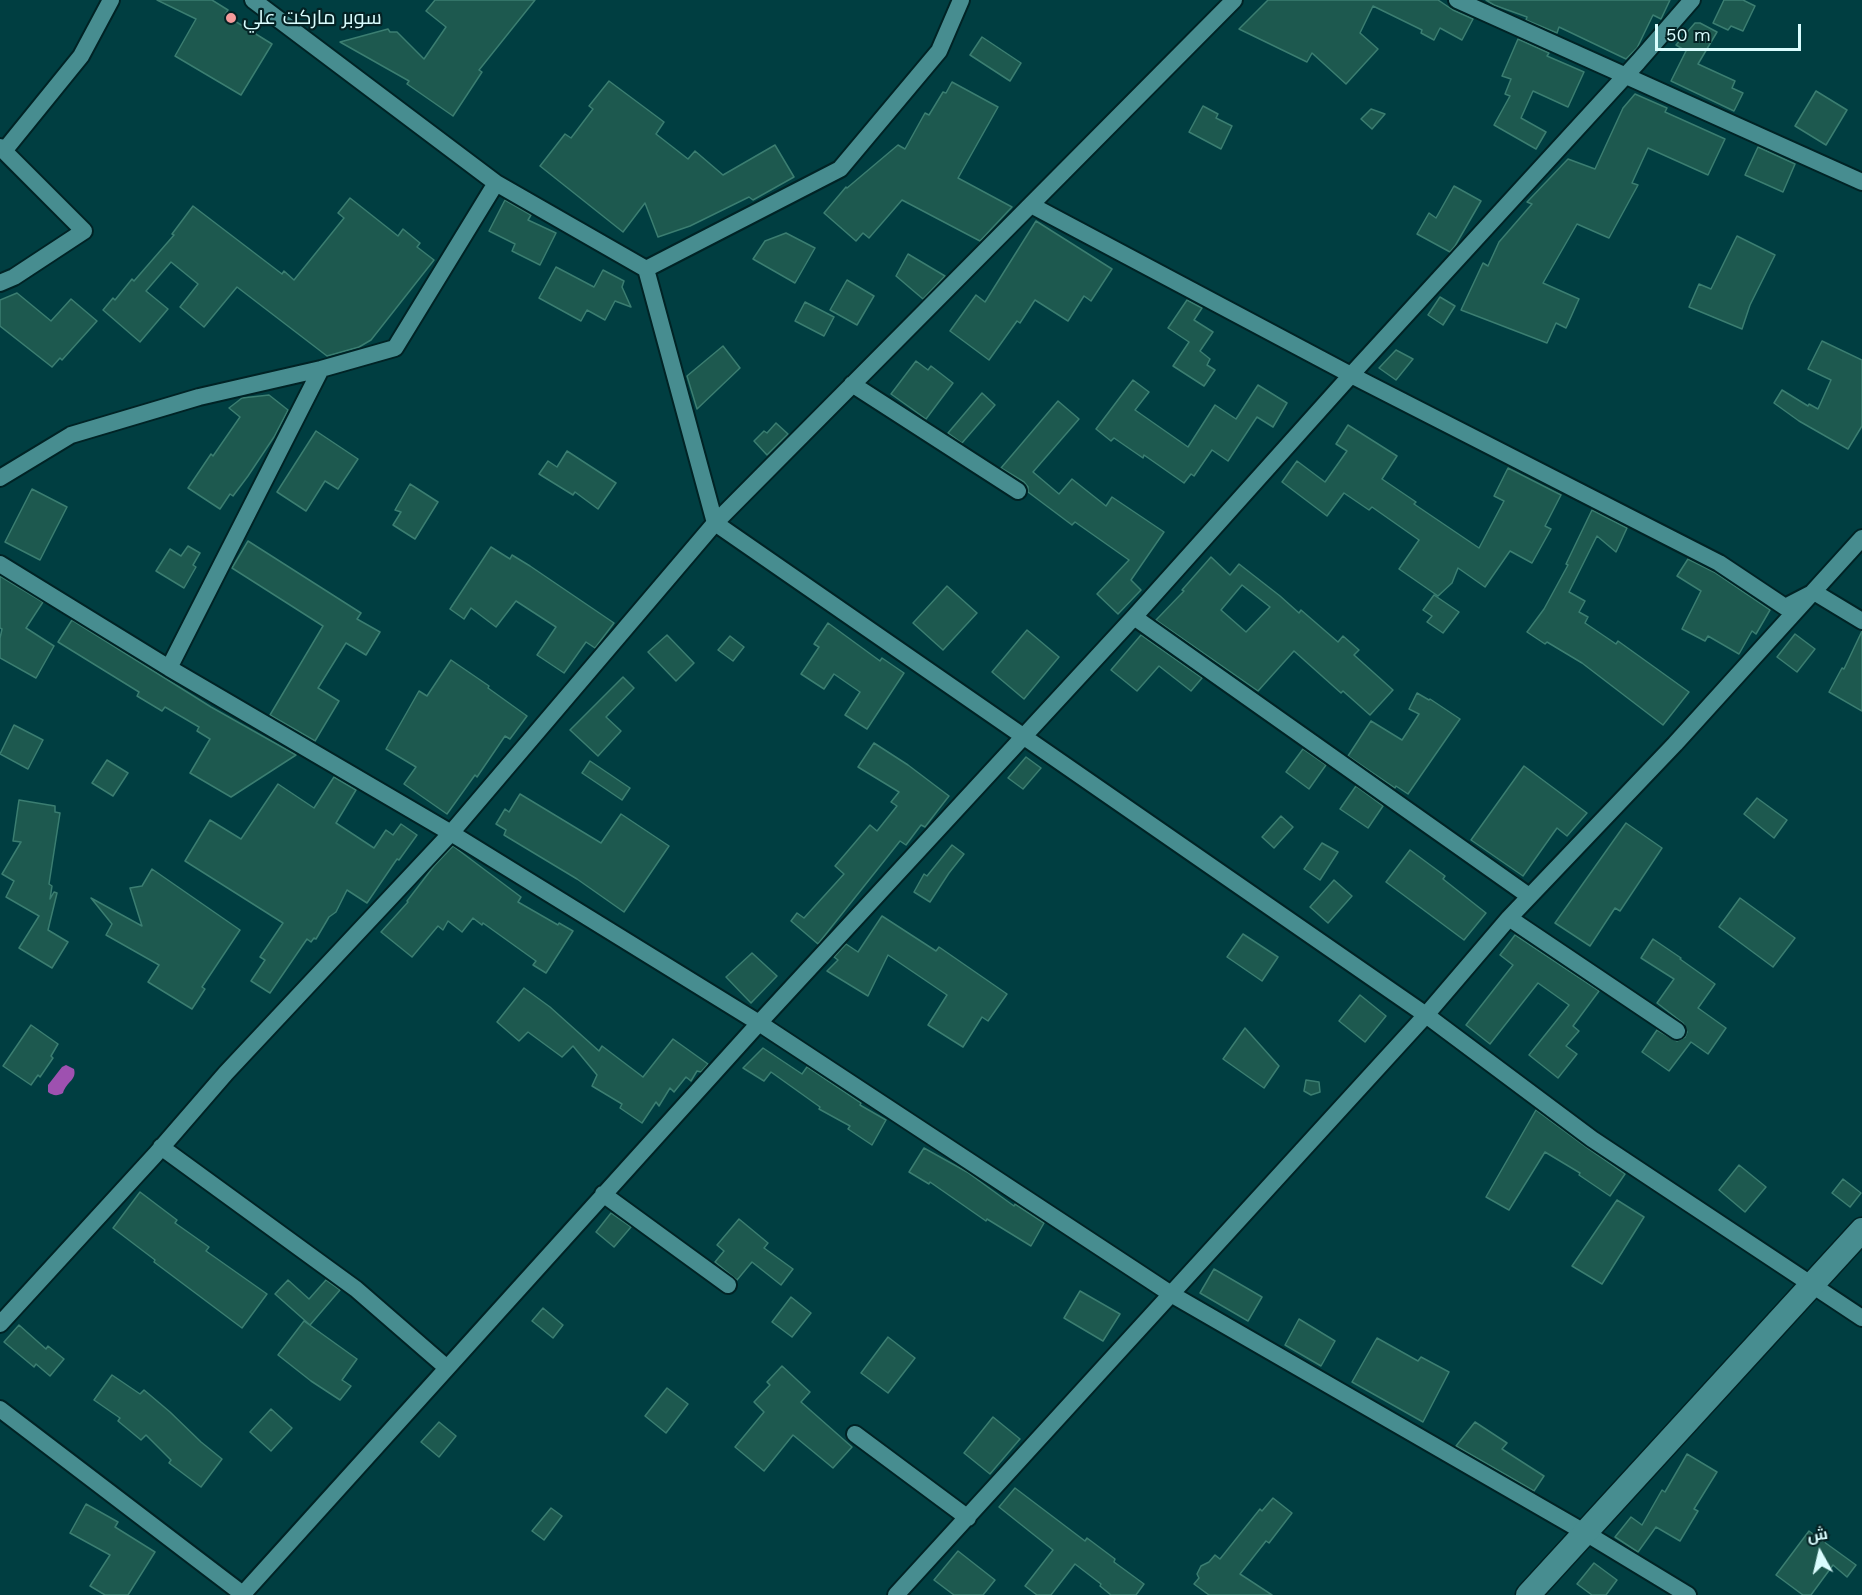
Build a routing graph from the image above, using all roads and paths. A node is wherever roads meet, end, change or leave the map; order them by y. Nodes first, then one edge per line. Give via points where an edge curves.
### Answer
1 (111, 0) edge
2 (253, 0) edge
3 (961, 0) edge
4 (1234, 0) edge
5 (1457, 0) edge
6 (1692, 0) edge
7 (1625, 76) junction
8 (2, 149) edge
9 (1862, 182) edge
10 (496, 183) junction
11 (1031, 205) junction
12 (645, 269) junction
13 (0, 283) edge
14 (321, 369) junction
15 (1351, 375) junction
16 (852, 384) junction
17 (0, 478) edge
18 (1018, 491) dead end
19 (715, 523) junction
20 (1862, 538) edge
21 (0, 564) edge
22 (1814, 592) junction
23 (1134, 616) junction
24 (1862, 621) edge
25 (169, 668) junction
26 (1023, 735) junction
27 (451, 833) junction
28 (1529, 896) junction
29 (1509, 918) junction
30 (1426, 1015) junction
31 (759, 1023) junction
32 (1677, 1031) dead end
33 (161, 1147) junction
34 (603, 1194) junction
35 (1862, 1230) edge
36 (1812, 1284) junction
37 (728, 1286) dead end
38 (1171, 1294) junction
39 (1862, 1318) edge
40 (0, 1324) edge
41 (447, 1368) junction
42 (0, 1409) edge
43 (855, 1434) dead end
44 (968, 1518) junction
45 (1584, 1532) junction
46 (242, 1595) edge
47 (896, 1595) edge
48 (1528, 1595) edge
49 (1688, 1595) edge

1 - 8 street via 81,56
2 - 10 street
3 - 12 street via 939,51 840,169
4 - 11 street
5 - 7 street
6 - 7 street
7 - 9 street
7 - 15 street
8 - 13 street via 84,231
10 - 12 street
10 - 14 street via 395,348
11 - 15 street
11 - 16 street
12 - 19 street
14 - 17 street via 199,397 71,435
14 - 25 street
15 - 22 street via 1719,563 1785,608
15 - 23 street
16 - 18 street
16 - 19 street
19 - 26 street
19 - 27 street
20 - 22 street
21 - 25 street
22 - 24 street
22 - 28 street
23 - 26 street
23 - 28 street
25 - 27 street
26 - 30 street
26 - 31 street
27 - 31 street
27 - 33 street
28 - 29 street
29 - 30 street
29 - 32 street
30 - 36 street via 1592,1139
30 - 38 street
31 - 34 street
31 - 38 street
33 - 40 street
33 - 41 street via 356,1289
34 - 37 street
34 - 41 street
35 - 36 main road
36 - 39 street
36 - 45 main road
38 - 44 street
38 - 45 street
41 - 46 street
42 - 46 street
43 - 44 street
44 - 47 street
45 - 48 main road
45 - 49 street

